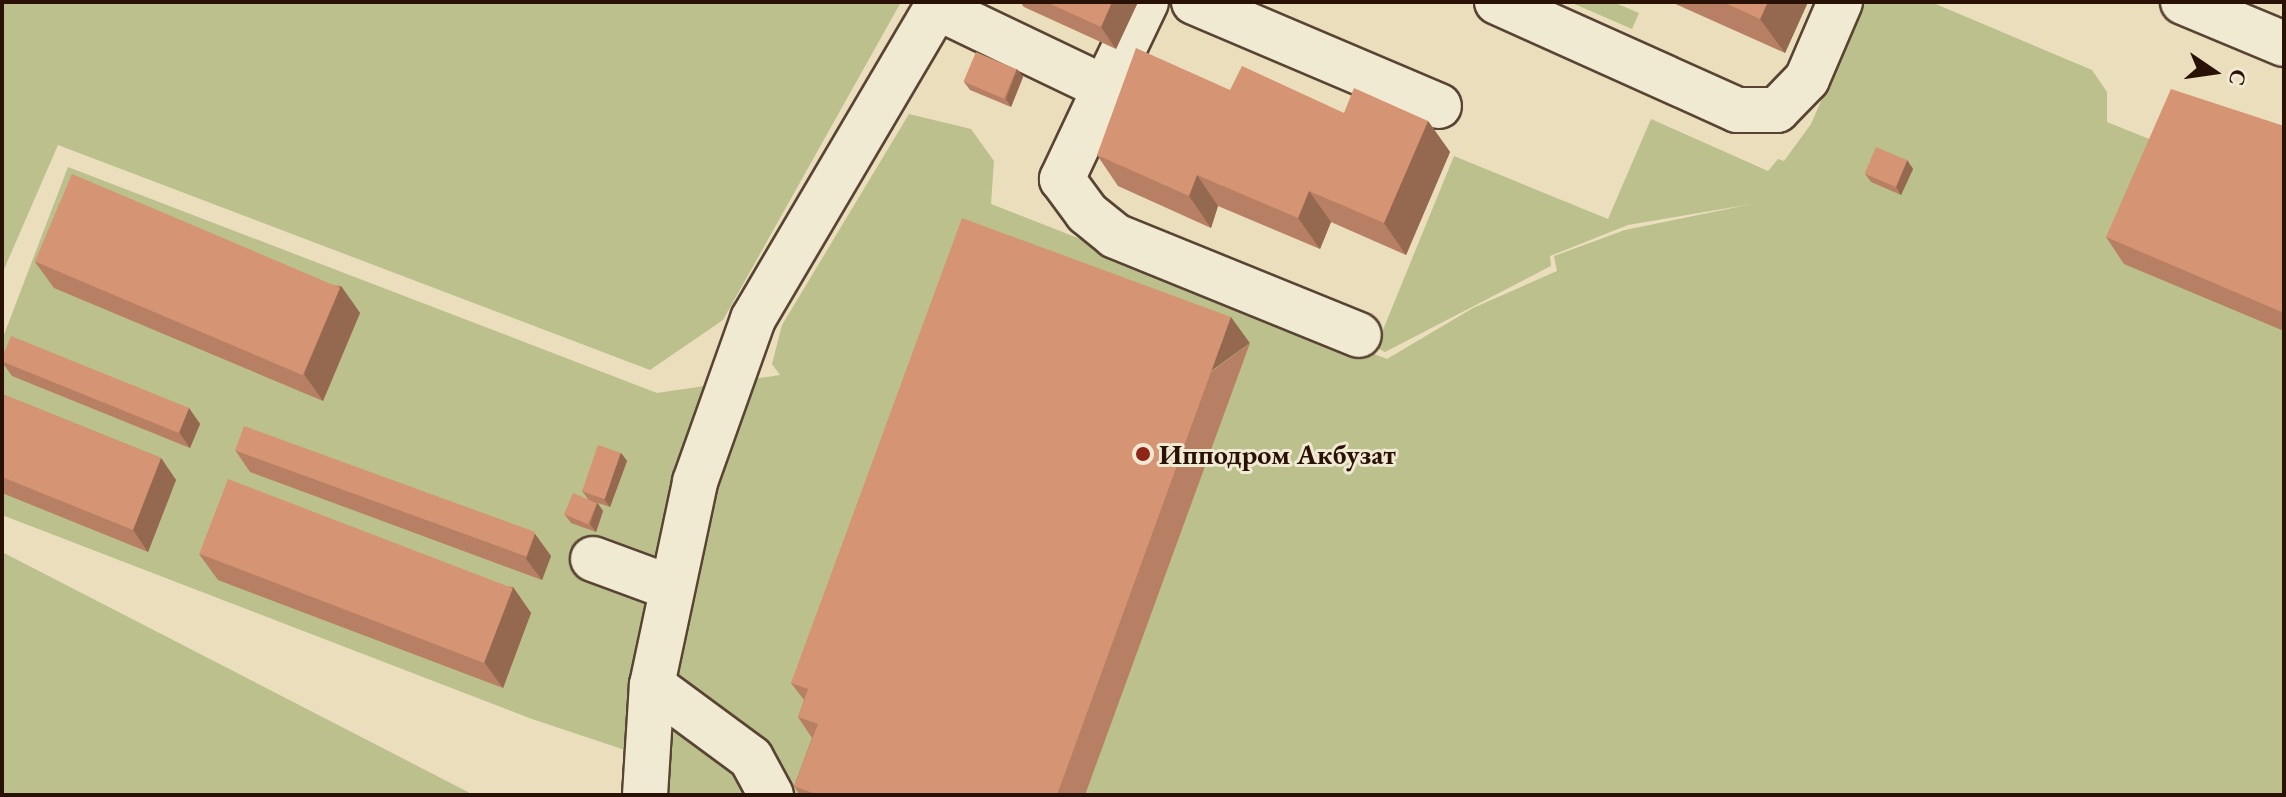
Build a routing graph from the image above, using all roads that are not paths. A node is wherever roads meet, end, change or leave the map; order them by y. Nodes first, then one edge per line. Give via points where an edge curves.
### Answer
1 (1146, 2) edge
2 (1194, 2) edge
3 (1497, 2) edge
4 (1840, 2) edge
5 (2183, 2) edge
6 (939, 5) edge
7 (2284, 44) edge
8 (1105, 88) junction
9 (1439, 106) dead end
10 (1359, 335) dead end
11 (593, 559) dead end
12 (672, 588) junction
13 (652, 685) junction
14 (645, 795) edge
15 (771, 795) edge

1 - 8 lane
2 - 9 lane
3 - 4 lane via 1737,110 1777,110 1807,79
5 - 7 lane
6 - 8 lane
6 - 12 lane via 753,319 695,482
8 - 10 lane via 1062,179 1087,213 1115,236
11 - 12 lane
12 - 13 lane
13 - 14 lane
13 - 15 lane via 751,758

